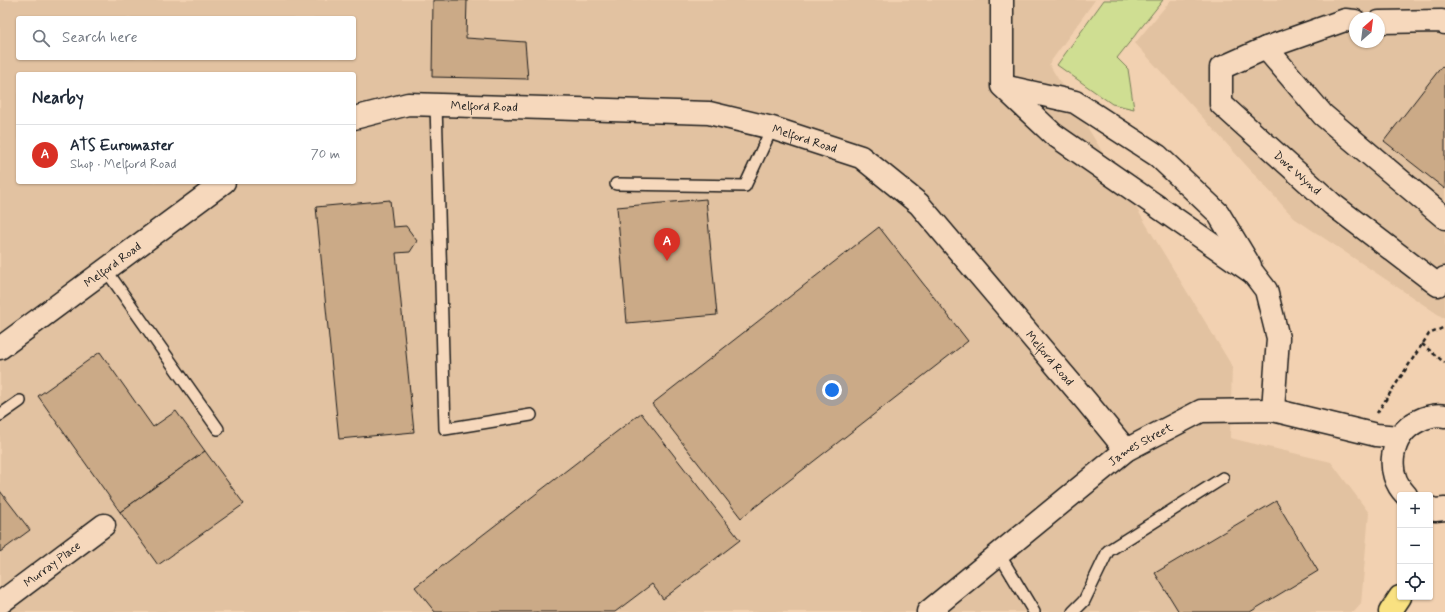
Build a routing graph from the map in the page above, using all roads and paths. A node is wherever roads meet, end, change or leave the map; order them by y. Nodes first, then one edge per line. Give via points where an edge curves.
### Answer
1 (1002, 0) edge
2 (1349, 20) edge
3 (1385, 22) edge
4 (1445, 23) edge
5 (1266, 48) junction
6 (1002, 86) junction
7 (436, 104) junction
8 (356, 117) edge
9 (772, 128) junction
10 (221, 184) edge
11 (616, 184) dead end
12 (1445, 218) edge
13 (106, 270) junction
14 (1253, 273) junction
15 (1445, 278) edge
16 (1445, 328) edge
17 (1422, 344) junction
18 (0, 348) edge
19 (1445, 363) edge
20 (20, 401) dead end
21 (1273, 410) junction
22 (0, 415) edge
23 (532, 415) dead end
24 (1445, 416) edge
25 (218, 430) dead end
26 (1364, 432) junction
27 (1399, 437) junction
28 (1126, 450) junction
29 (1223, 478) dead end
30 (1403, 492) edge
31 (1433, 509) edge
32 (1445, 509) edge
33 (104, 525) dead end
34 (999, 554) junction
35 (1398, 600) edge
36 (0, 604) edge
37 (928, 612) edge
38 (1034, 612) edge
39 (1073, 612) edge
40 (1390, 612) edge

1 - 6 street
2 - 5 street, Dove Wynd
3 - 4 street
5 - 12 street via 1323,115
5 - 15 street, Dove Wynd via 1220,68 1221,104 1332,204 1438,285
6 - 14 street via 1053,134
6 - 14 street via 1075,102 1158,156 1218,213
7 - 8 street, Melford Road via 408,104
7 - 9 street, Melford Road via 709,113
7 - 23 lane via 445,429
9 - 11 lane via 745,186
9 - 28 street, Melford Road via 861,157 919,204
10 - 13 street, Melford Road
13 - 18 street, Melford Road
13 - 25 lane
14 - 21 street via 1266,290 1278,338
16 - 17 path via 1430,334
17 - 19 path
17 - 26 path
20 - 22 lane
21 - 26 street, James Street
21 - 28 street, James Street via 1201,411
24 - 27 street via 1425,417 1410,425
26 - 27 street, James Street
27 - 30 street via 1393,451 1392,468
28 - 34 street, James Street
29 - 39 lane via 1108,551 1084,601
31 - 32 street
33 - 36 street, Murray Place
34 - 37 street, James Street
34 - 38 lane
35 - 40 highway

